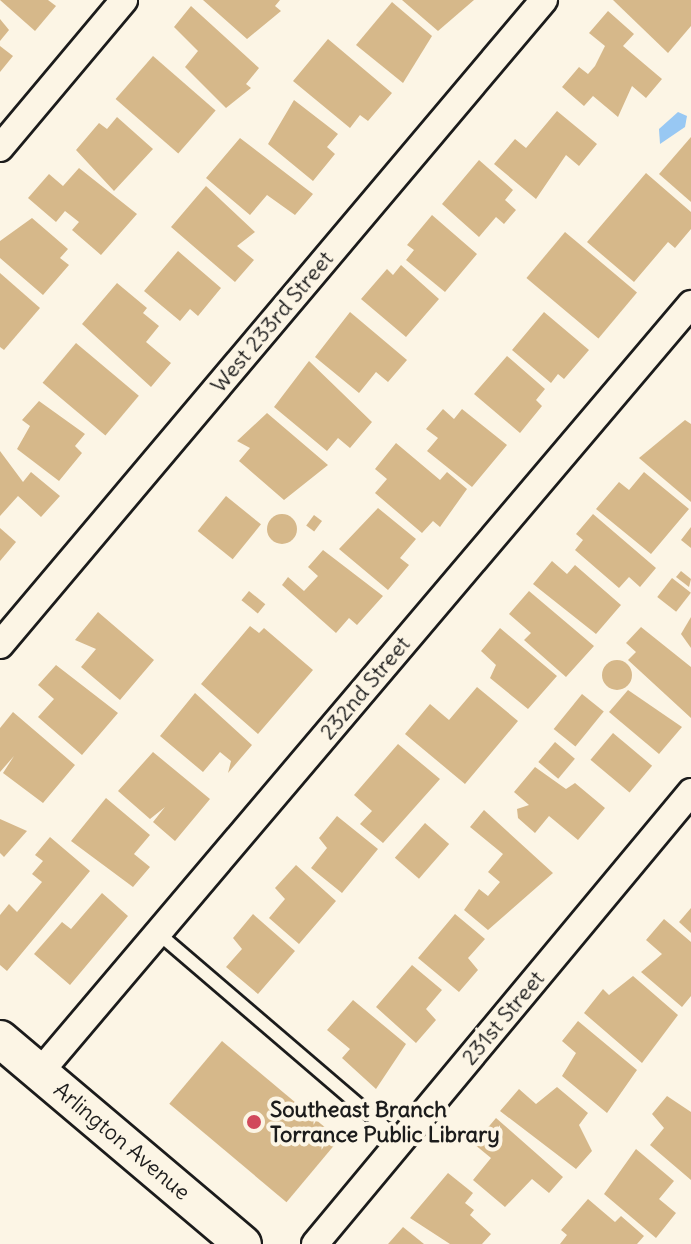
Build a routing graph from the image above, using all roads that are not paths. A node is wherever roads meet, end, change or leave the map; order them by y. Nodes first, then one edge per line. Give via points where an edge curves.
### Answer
1 (124, 0) edge
2 (544, 0) edge
3 (0, 148) edge
4 (691, 304) edge
5 (0, 645) edge
6 (691, 792) edge
7 (158, 933) junction
8 (0, 1039) edge
9 (40, 1072) junction
10 (401, 1141) junction
11 (243, 1244) edge
12 (315, 1244) edge

1 - 3 street
2 - 5 street, West 233rd Street
4 - 7 street, 232nd Street
6 - 10 street, 231st Street
7 - 9 street, 232nd Street
7 - 10 lane
8 - 9 main road, Arlington Avenue
9 - 11 main road, Arlington Avenue
10 - 12 street, 231st Street

